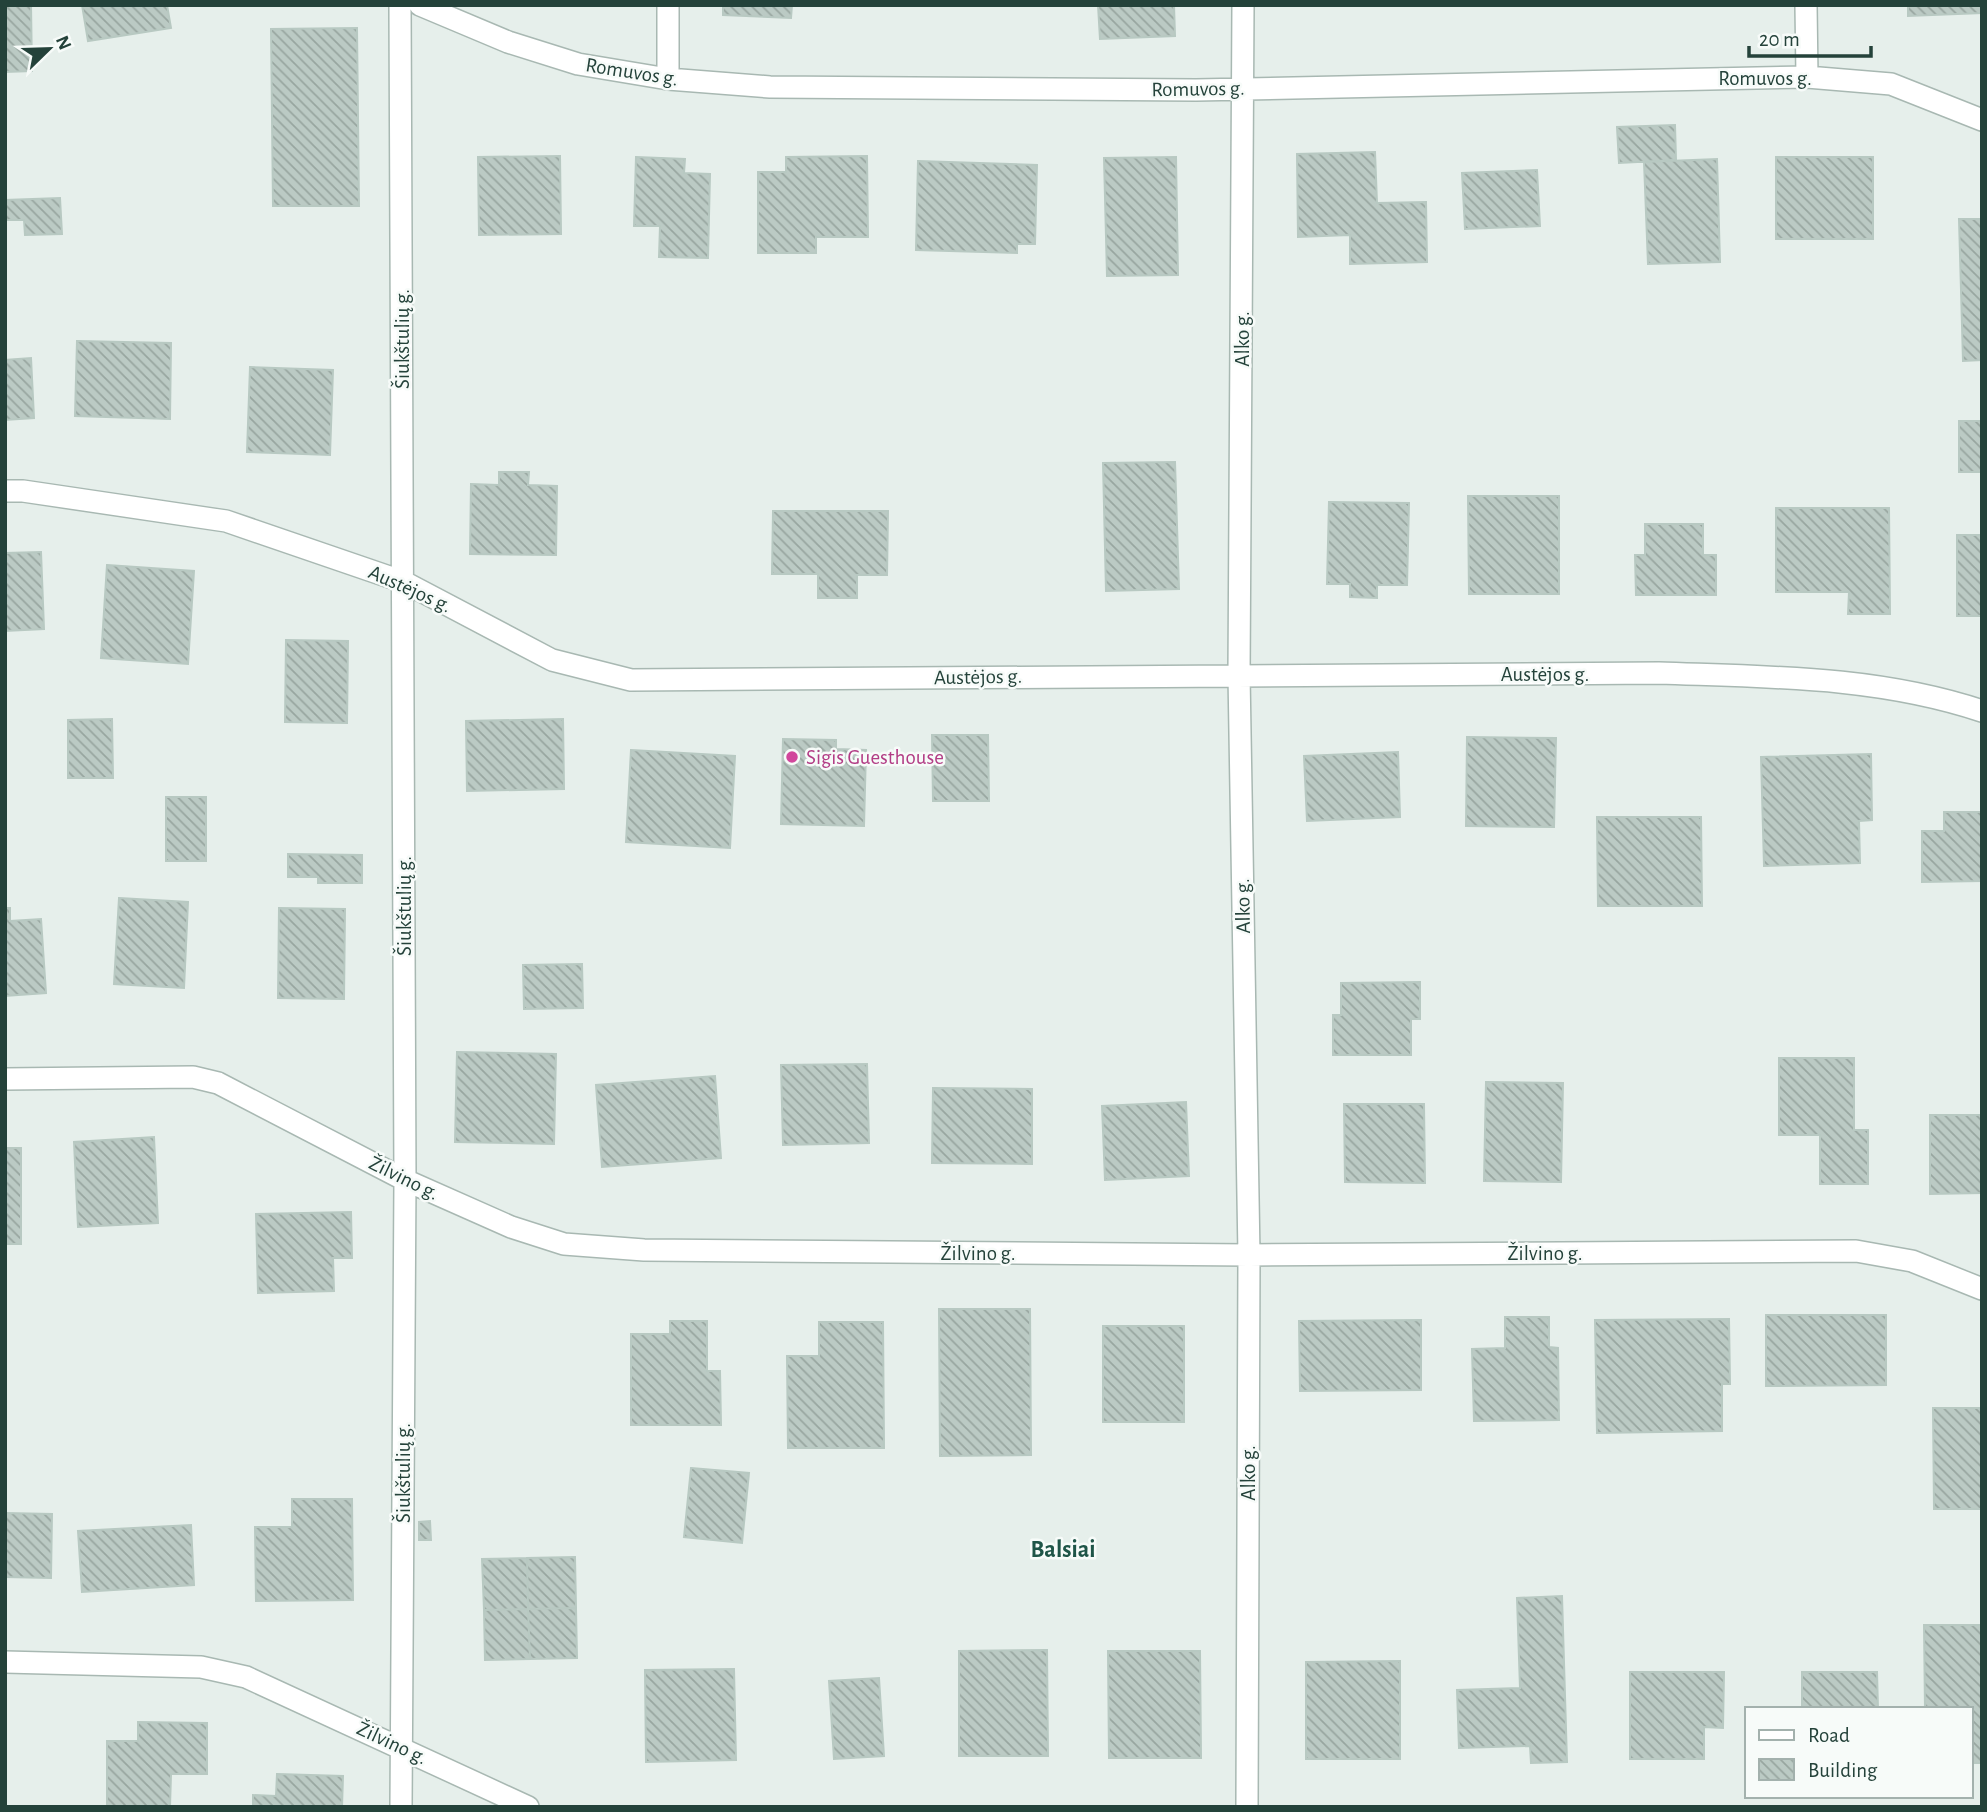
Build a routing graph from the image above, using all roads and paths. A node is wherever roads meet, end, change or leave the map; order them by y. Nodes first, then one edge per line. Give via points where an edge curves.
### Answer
1 (400, 5) edge
2 (419, 5) edge
3 (668, 5) edge
4 (1243, 5) edge
5 (1806, 5) edge
6 (1807, 77) junction
7 (668, 79) junction
8 (1244, 88) junction
9 (1982, 120) edge
10 (5, 491) edge
11 (404, 582) junction
12 (1239, 675) junction
13 (1982, 711) edge
14 (5, 1079) edge
15 (405, 1180) junction
16 (1249, 1255) junction
17 (1982, 1289) edge
18 (5, 1662) edge
19 (401, 1746) junction
20 (401, 1807) edge
21 (528, 1807) edge
22 (1247, 1807) edge

1 - 11 street, Šiukštulių g.
2 - 7 street, Romuvos g. via 578,65
3 - 7 street
4 - 8 street, Alko g.
5 - 6 street
6 - 8 street, Romuvos g.
6 - 9 street, Romuvos g. via 1891,84
7 - 8 street, Romuvos g. via 770,87
8 - 12 street, Alko g.
10 - 11 street, Austėjos g. via 226,520
11 - 12 street, Austėjos g. via 552,660 631,680
11 - 15 street, Šiukštulių g.
12 - 13 street, Austėjos g. via 1659,673 1820,679 1898,689
12 - 16 street, Alko g.
14 - 15 street, Žilvino g. via 193,1077 218,1083
15 - 16 street, Žilvino g. via 511,1227 564,1244 644,1250
15 - 19 street, Šiukštulių g.
16 - 17 street, Žilvino g. via 1856,1251 1912,1261
16 - 22 street, Alko g.
18 - 19 street, Žilvino g. via 201,1667 246,1677
19 - 20 street, Šiukštulių g.
19 - 21 street, Žilvino g.

